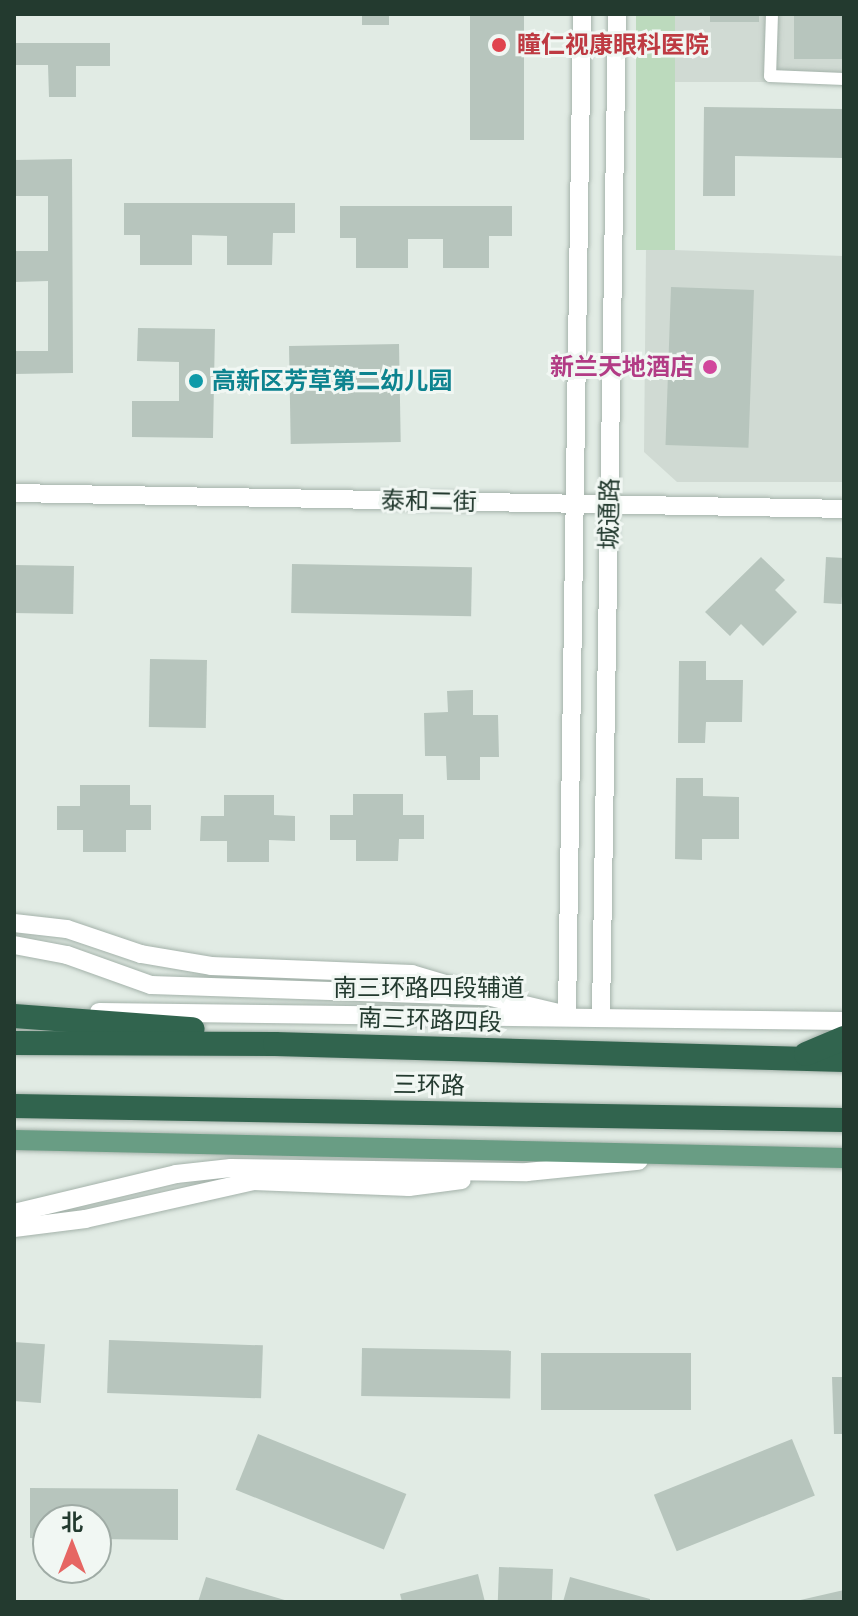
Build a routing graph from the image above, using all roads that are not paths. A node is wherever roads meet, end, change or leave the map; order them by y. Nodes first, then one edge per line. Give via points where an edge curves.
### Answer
1 (582, 14) edge
2 (617, 14) edge
3 (772, 14) edge
4 (844, 79) edge
5 (14, 493) edge
6 (574, 503) junction
7 (609, 504) junction
8 (844, 509) edge
9 (14, 923) edge
10 (14, 945) edge
11 (487, 996) junction
12 (14, 1013) edge
13 (567, 1015) junction
14 (601, 1015) junction
15 (844, 1021) edge
16 (844, 1038) edge
17 (14, 1043) edge
18 (459, 1049) junction
19 (795, 1058) junction
20 (844, 1060) edge
21 (14, 1106) edge
22 (796, 1119) junction
23 (844, 1120) edge
24 (844, 1135) edge
25 (14, 1140) edge
26 (708, 1153) junction
27 (844, 1158) edge
28 (527, 1172) junction
29 (14, 1213) edge
30 (14, 1228) edge

1 - 6 main road, 城通路
2 - 7 main road, 城通路
3 - 4 street via 770,76
5 - 6 main road, 泰和二街
6 - 7 main road, 泰和二街
6 - 13 main road, 城通路
7 - 8 main road, 泰和二街
7 - 14 main road, 城通路
9 - 11 main road via 67,929 141,954 211,966 412,974
10 - 11 main road via 67,955 151,985
11 - 13 main road
12 - 13 main road, 南三环路四段辅道
12 - 18 highway
13 - 14 main road, 南三环路四段辅道
14 - 15 main road, 南三环路四段辅道
16 - 19 highway
17 - 18 highway, 南三环路四段
18 - 19 highway, 南三环路四段
19 - 20 highway, 南三环路四段
21 - 22 highway, 三环路
22 - 23 highway, 三环路
22 - 24 highway
25 - 26 main road
26 - 27 main road
26 - 28 main road
28 - 29 main road via 231,1168 176,1174
28 - 30 main road via 409,1187 253,1181 85,1219

